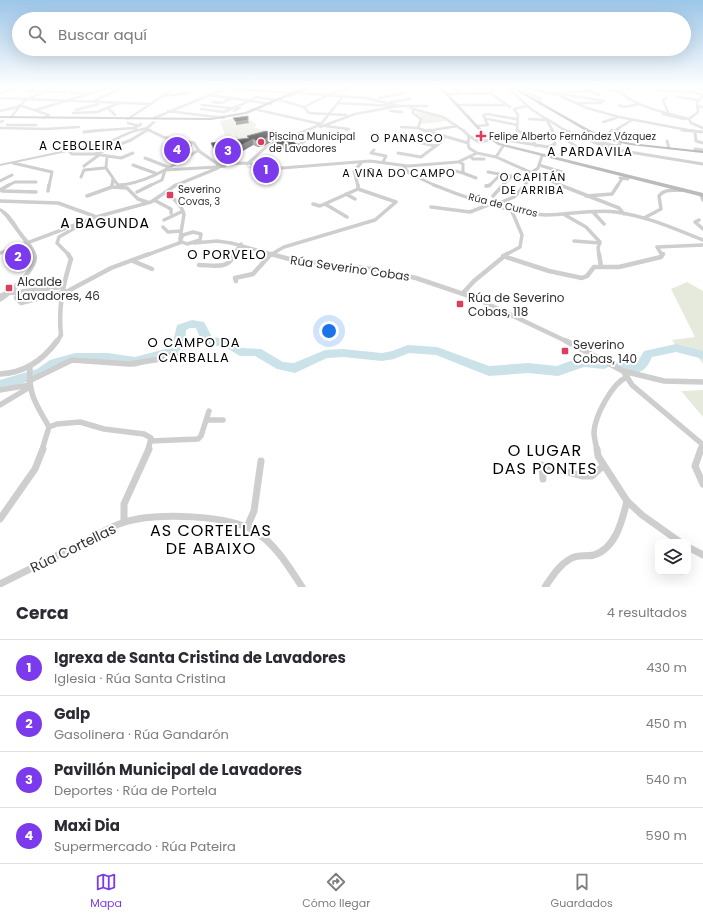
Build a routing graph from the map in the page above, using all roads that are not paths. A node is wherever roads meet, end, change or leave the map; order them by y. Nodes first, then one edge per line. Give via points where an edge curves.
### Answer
1 (47, 114) edge
2 (89, 114) edge
3 (162, 114) edge
4 (195, 114) edge
5 (237, 114) edge
6 (244, 114) edge
7 (278, 114) edge
8 (312, 114) edge
9 (319, 114) edge
10 (354, 114) edge
11 (415, 114) edge
12 (433, 114) edge
13 (466, 114) edge
14 (485, 114) edge
15 (489, 114) edge
16 (518, 114) edge
17 (545, 114) edge
18 (553, 114) edge
19 (609, 114) edge
20 (664, 114) edge
21 (674, 114) edge
22 (694, 114) edge
23 (135, 115) joint
24 (329, 115) junction
25 (346, 115) dead end
26 (622, 115) dead end
27 (85, 116) dead end
28 (617, 117) junction
29 (44, 118) junction
30 (224, 118) junction
31 (485, 118) dead end
32 (307, 119) dead end
33 (516, 119) junction
34 (528, 119) dead end
35 (548, 119) junction
36 (632, 119) junction
37 (687, 119) junction
38 (1, 120) edge
39 (131, 120) junction
40 (151, 121) junction
41 (603, 122) dead end
42 (322, 124) junction
43 (7, 125) dead end
44 (22, 125) junction
45 (36, 125) dead end
46 (517, 125) junction
47 (457, 126) junction
48 (477, 126) junction
49 (79, 127) dead end
50 (401, 127) dead end
51 (0, 128) edge
52 (418, 128) junction
53 (703, 128) edge
54 (16, 129) junction
55 (136, 129) junction
56 (148, 129) junction
57 (110, 130) junction
58 (346, 130) dead end
59 (406, 130) junction
60 (565, 131) junction
61 (620, 131) junction
62 (626, 131) dead end
63 (84, 132) dead end
64 (425, 132) junction
65 (695, 132) junction
66 (703, 132) edge
67 (104, 133) dead end
68 (295, 135) junction
69 (445, 136) junction
70 (469, 136) junction
71 (489, 138) junction
72 (604, 138) junction
73 (589, 141) junction
74 (667, 141) dead end
75 (468, 143) junction
76 (703, 143) edge
77 (620, 144) dead end
78 (534, 145) junction
79 (436, 146) junction
80 (503, 146) junction
81 (306, 147) edge
82 (669, 148) junction
83 (199, 150) junction
84 (374, 150) dead end
85 (69, 151) junction
86 (703, 151) edge
87 (526, 152) junction
88 (133, 153) dead end
89 (398, 153) dead end
90 (476, 153) junction
91 (97, 155) junction
92 (602, 155) dead end
93 (107, 156) junction
94 (470, 156) junction
95 (542, 156) junction
96 (367, 157) dead end
97 (496, 157) junction
98 (145, 158) dead end
99 (484, 159) dead end
100 (362, 162) junction
101 (368, 162) junction
102 (383, 162) junction
103 (458, 162) junction
104 (13, 163) junction
105 (248, 163) junction
106 (703, 164) edge
107 (0, 165) edge
108 (133, 165) dead end
109 (538, 165) junction
110 (84, 166) dead end
111 (218, 166) junction
112 (403, 166) junction
113 (104, 168) junction
114 (166, 169) junction
115 (448, 169) dead end
116 (488, 172) dead end
117 (562, 172) dead end
118 (155, 173) junction
119 (463, 173) junction
120 (532, 174) junction
121 (12, 175) dead end
122 (500, 175) junction
123 (81, 176) dead end
124 (511, 177) junction
125 (624, 177) junction
126 (476, 178) dead end
127 (527, 179) junction
128 (114, 180) junction
129 (0, 181) edge
130 (36, 182) dead end
131 (486, 186) dead end
132 (112, 187) junction
133 (358, 189) junction
134 (48, 190) dead end
135 (683, 190) junction
136 (167, 191) junction
137 (36, 192) dead end
138 (137, 192) dead end
139 (346, 194) junction
140 (702, 195) edge
141 (87, 196) dead end
142 (493, 196) dead end
143 (584, 196) junction
144 (356, 199) dead end
145 (703, 200) edge
146 (0, 201) edge
147 (153, 201) junction
148 (313, 204) dead end
149 (325, 204) junction
150 (495, 204) junction
151 (431, 207) dead end
152 (511, 209) junction
153 (0, 210) edge
154 (183, 211) junction
155 (171, 212) dead end
156 (593, 212) junction
157 (624, 214) junction
158 (564, 215) junction
159 (96, 217) junction
160 (347, 217) dead end
161 (644, 218) junction
162 (89, 219) junction
163 (164, 220) dead end
164 (699, 220) dead end
165 (604, 224) dead end
166 (163, 227) dead end
167 (703, 229) edge
168 (181, 230) junction
169 (190, 232) junction
170 (202, 236) junction
171 (703, 240) edge
172 (181, 241) junction
173 (217, 241) junction
174 (574, 241) dead end
175 (194, 243) junction
176 (600, 243) junction
177 (28, 244) junction
178 (241, 244) junction
179 (703, 245) edge
180 (0, 253) edge
181 (271, 254) junction
182 (503, 256) junction
183 (133, 262) junction
184 (199, 265) dead end
185 (601, 266) junction
186 (152, 269) dead end
187 (236, 281) dead end
188 (62, 286) junction
189 (19, 292) junction
190 (7, 293) junction
191 (62, 293) junction
192 (463, 293) junction
193 (0, 296) edge
194 (0, 300) edge
195 (180, 356) dead end
196 (0, 374) edge
197 (625, 374) junction
198 (30, 378) junction
199 (703, 382) edge
200 (0, 390) edge
201 (0, 405) edge
202 (209, 411) dead end
203 (206, 420) junction
204 (223, 420) dead end
205 (49, 427) junction
206 (151, 441) junction
207 (261, 461) dead end
208 (603, 466) junction
209 (543, 479) dead end
210 (703, 484) edge
211 (627, 501) junction
212 (0, 518) edge
213 (124, 522) junction
214 (247, 527) junction
215 (676, 539) edge
216 (691, 549) edge
217 (703, 556) edge
218 (0, 584) edge
219 (302, 587) edge
220 (545, 587) edge

1 - 29 street via 49,115
2 - 27 street
3 - 40 street
4 - 30 street
5 - 30 main road
6 - 40 main road via 219,120
7 - 42 street
8 - 32 street
9 - 24 street
10 - 42 street
11 - 52 street via 421,119
12 - 47 street
13 - 48 main road
14 - 31 street via 483,115
15 - 33 street
16 - 33 street
17 - 35 street
18 - 72 main road
19 - 28 street
20 - 37 street
21 - 37 street
22 - 37 street
23 - 39 street
23 - 40 street
24 - 25 street
24 - 42 street
26 - 28 street
28 - 36 street
28 - 41 street
29 - 38 main road
29 - 39 main road
30 - 40 main road
33 - 46 street
34 - 35 street
35 - 60 street
35 - 78 street via 554,146 551,148
36 - 61 street via 617,129
36 - 65 street
37 - 53 street
38 - 39 main road
39 - 40 main road
39 - 55 street via 140,125
40 - 56 street
42 - 58 street via 349,129
42 - 68 street
43 - 44 street
44 - 45 street
44 - 54 street
46 - 48 street via 488,119 485,120 488,125
46 - 78 street via 518,133 532,139
47 - 64 street
47 - 70 street
48 - 71 main road
49 - 54 street
50 - 59 street
51 - 54 street
52 - 59 street
52 - 64 street
55 - 56 street
55 - 57 street
55 - 85 street via 109,142
56 - 83 street via 159,136 192,142
56 - 91 street via 131,140
57 - 63 street
57 - 67 street
59 - 79 street via 398,138
60 - 73 street
60 - 92 street via 564,136 572,145
61 - 62 street
61 - 72 street via 612,130
64 - 69 street
65 - 66 street
65 - 76 street via 696,140
68 - 81 street via 305,141 297,146
68 - 105 street via 270,145
69 - 75 street via 459,138
69 - 79 street
70 - 71 street via 481,142
70 - 75 street
71 - 78 street
71 - 80 main road
72 - 82 main road
73 - 77 street via 616,146
73 - 106 street via 624,152
74 - 82 street
75 - 90 street via 469,148
78 - 87 street
79 - 89 street via 421,157
80 - 87 main road
80 - 97 street
82 - 86 main road
83 - 111 street
83 - 114 street
84 - 102 street via 371,153 386,156
85 - 91 street via 72,154
85 - 104 street
87 - 95 main road
88 - 93 street via 121,158
90 - 94 street
90 - 97 street
91 - 93 street
91 - 110 street
93 - 113 street
94 - 99 street via 473,159
94 - 103 street
95 - 109 street
95 - 125 main road
96 - 101 street
97 - 120 street
98 - 114 street
100 - 101 street
100 - 105 street via 282,168
100 - 133 street via 354,171
101 - 102 street
102 - 112 street
103 - 112 street
103 - 119 street via 463,164
104 - 107 street
104 - 134 street via 52,172
105 - 111 street
108 - 118 street
109 - 117 street
109 - 120 street
111 - 114 street
111 - 136 street
112 - 150 street, Rúa de Curros via 407,173 442,190
113 - 123 street via 84,170
113 - 128 street
114 - 118 street
114 - 138 street via 162,180
115 - 119 street
116 - 122 street
118 - 128 street via 124,186 118,186
119 - 126 street
120 - 127 street
120 - 143 street
121 - 129 street
122 - 124 street
122 - 131 street
124 - 127 street
124 - 142 street
125 - 135 main road
125 - 143 street via 612,194
127 - 150 street via 515,197
128 - 132 street
130 - 137 street via 15,182 0,190
132 - 141 street
132 - 147 street via 126,188 138,199
133 - 139 street
133 - 181 street via 396,202 375,220 284,247
135 - 140 main road
135 - 161 street via 668,190 661,193 661,209
136 - 147 street
136 - 154 street
139 - 144 street
139 - 149 street
140 - 145 street
143 - 157 street via 618,208
146 - 159 street via 58,204 76,208 84,214
147 - 155 street via 172,209
147 - 159 street
148 - 149 street
149 - 160 street
150 - 151 street via 470,212
150 - 152 street, Rúa de Curros
152 - 158 street, Rúa de Curros via 537,214
152 - 182 street via 522,240 518,248
153 - 177 street
154 - 163 street
154 - 168 street
156 - 157 street, Rúa de Curros
156 - 158 street, Rúa de Curros
156 - 165 street
157 - 161 street, Rúa de Curros
158 - 176 street via 586,227
159 - 162 street
161 - 171 street, Rúa de Curros
162 - 177 street
162 - 188 street via 59,237 58,247 67,252 71,259
164 - 167 street via 695,222
166 - 168 street via 168,232
168 - 169 street
168 - 172 street
169 - 170 street via 197,232
169 - 172 street via 183,235
170 - 173 street
170 - 175 street
172 - 175 street, Rúa Severino Cobas
172 - 183 street
173 - 175 street, Rúa Severino Cobas
173 - 178 street, Rúa Severino Cobas
174 - 176 street
176 - 185 street via 598,248
177 - 180 street
177 - 190 street via 34,255 34,264
178 - 181 street, Rúa Severino Cobas
178 - 184 street via 227,265
179 - 185 street via 659,247 657,248 663,254 661,257 618,267
181 - 187 street via 253,274 235,278
181 - 192 street, Rúa Severino Cobas via 305,262 399,274
182 - 185 street via 549,271 582,278 587,276 592,268
182 - 192 street
183 - 186 street
183 - 191 street via 111,268
188 - 189 street
188 - 191 street
189 - 190 street
189 - 191 street via 16,298 21,303
190 - 193 street
190 - 194 street
191 - 198 street via 59,318 61,335
192 - 197 street, Rúa Severino Cobas via 552,334
195 - 198 street via 129,364 72,360
196 - 198 street
197 - 199 street, Rúa Severino Cobas via 664,381
197 - 208 street via 611,392 596,421 595,446
197 - 210 street, Rúa Severino Cobas via 632,385 702,444 702,451 695,462 696,474
198 - 200 street
198 - 201 street
198 - 205 street via 34,400
202 - 203 street
203 - 204 street
203 - 206 street via 198,438
205 - 206 street via 80,422 104,429 144,434 151,438
205 - 212 street via 35,469
206 - 213 street, Rúa Cortellas via 124,504
207 - 214 street via 254,511
208 - 209 street via 592,476 542,466
208 - 211 street
211 - 215 street
211 - 220 street via 620,530 611,543 596,554 569,559
213 - 214 street, Rúa Cortellas via 160,516 194,517
213 - 218 street, Rúa Cortellas
214 - 219 street, Rúa Cortellas via 281,556
216 - 217 street

